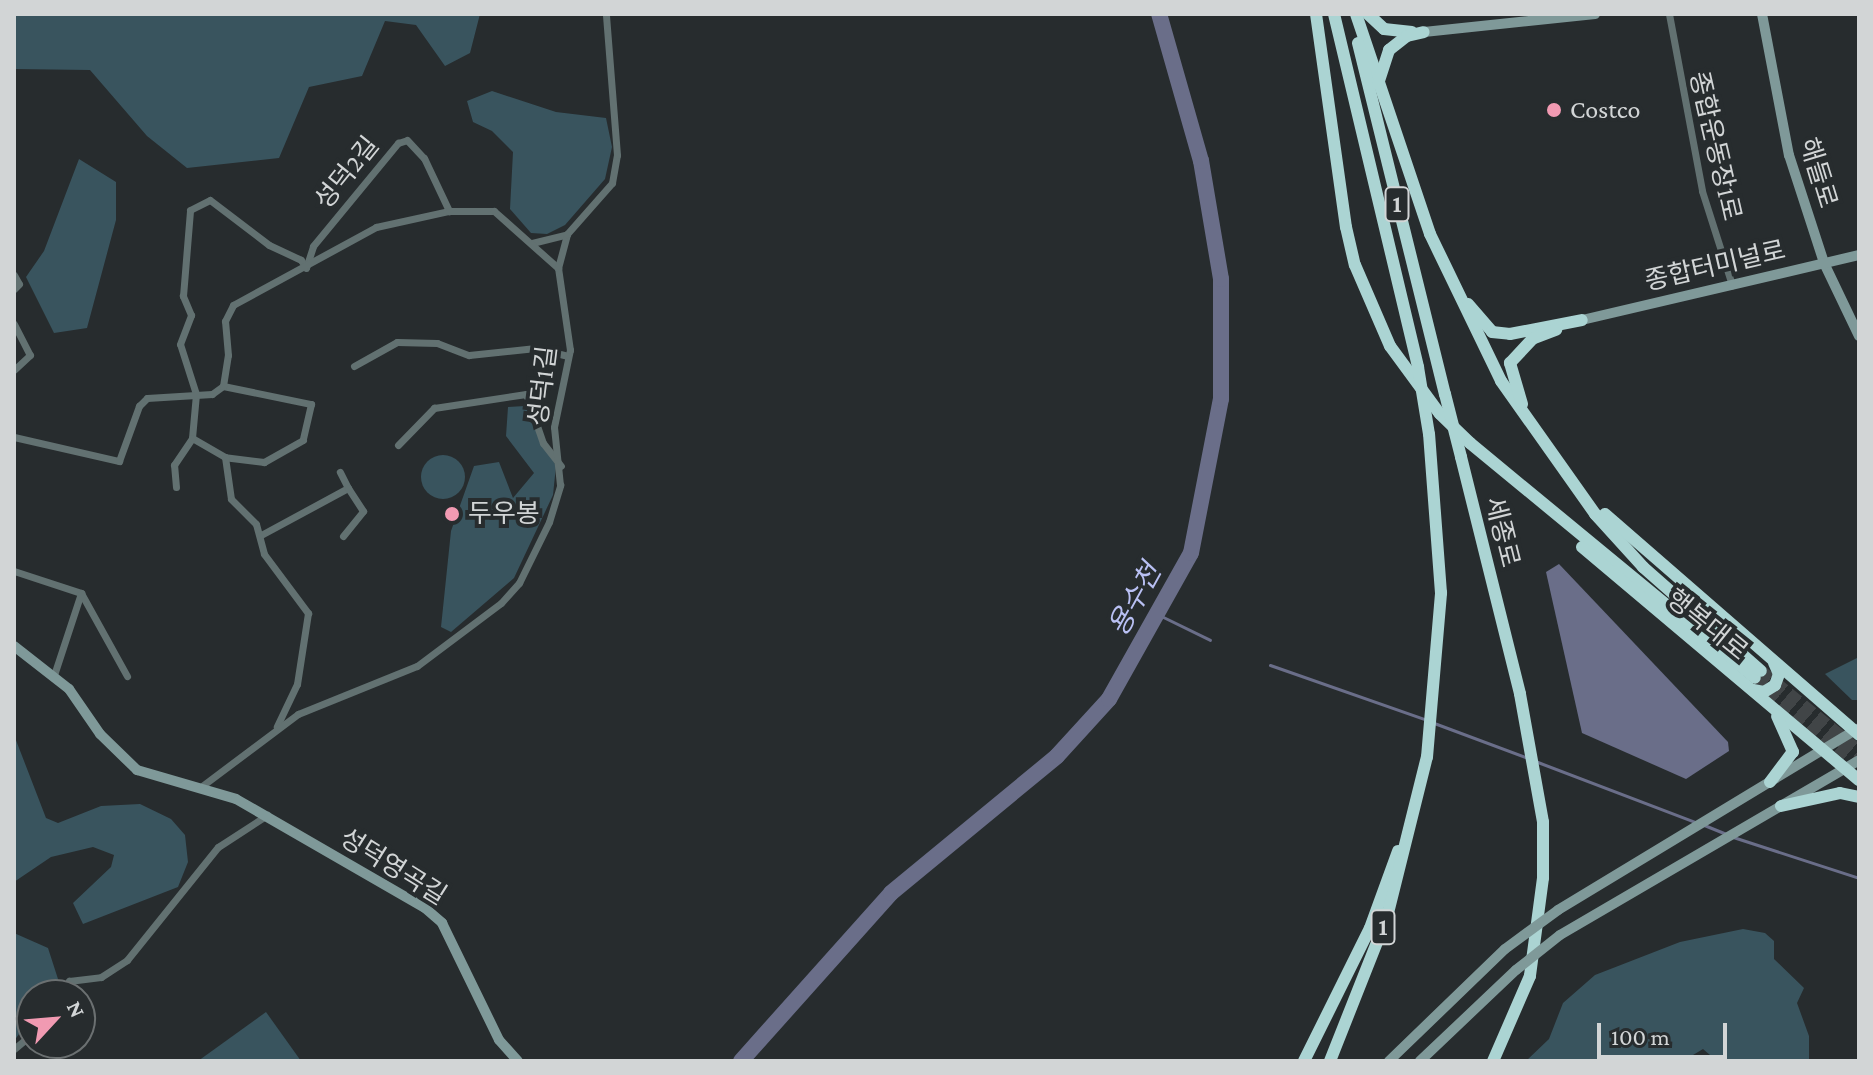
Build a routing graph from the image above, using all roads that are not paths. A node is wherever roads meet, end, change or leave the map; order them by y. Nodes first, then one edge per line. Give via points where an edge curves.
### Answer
1 (606, 14) edge
2 (1316, 14) edge
3 (1334, 14) edge
4 (1354, 14) edge
5 (1368, 14) edge
6 (1595, 14) edge
7 (1669, 14) edge
8 (1762, 14) edge
9 (1509, 18) edge
10 (1424, 32) junction
11 (1378, 84) junction
12 (449, 211) junction
13 (567, 234) junction
14 (532, 243) junction
15 (1859, 255) edge
16 (1824, 263) junction
17 (306, 268) junction
18 (558, 268) junction
19 (1446, 270) junction
20 (14, 275) edge
21 (1732, 285) junction
22 (14, 289) edge
23 (1582, 320) junction
24 (15, 328) edge
25 (1859, 336) edge
26 (568, 356) junction
27 (354, 366) dead end
28 (14, 370) edge
29 (223, 386) junction
30 (196, 394) junction
31 (1531, 430) junction
32 (14, 437) edge
33 (192, 438) junction
34 (398, 445) dead end
35 (225, 457) junction
36 (561, 466) junction
37 (340, 472) dead end
38 (1564, 474) junction
39 (176, 487) dead end
40 (348, 488) junction
41 (261, 535) junction
42 (343, 536) dead end
43 (14, 571) edge
44 (81, 593) junction
45 (14, 646) edge
46 (1771, 659) junction
47 (54, 675) junction
48 (127, 676) dead end
49 (1756, 679) junction
50 (1762, 698) junction
51 (275, 728) junction
52 (1857, 731) edge
53 (1826, 751) junction
54 (1859, 760) edge
55 (1846, 769) junction
56 (1859, 780) edge
57 (1770, 782) junction
58 (202, 786) junction
59 (1420, 788) junction
60 (1859, 797) edge
61 (1781, 806) junction
62 (267, 815) junction
63 (85, 979) edge
64 (518, 1061) edge
65 (1304, 1061) edge
66 (1330, 1061) edge
67 (1389, 1061) edge
68 (1420, 1061) edge
69 (1493, 1061) edge

1 - 13 street, 성덕1길 via 617,155 612,183
2 - 49 highway via 1341,201 1371,304 1390,346 1440,414 1531,498
3 - 59 highway, 1, bridge via 1418,367 1429,434 1441,593 1435,694
4 - 11 highway
4 - 69 highway, 세종로 / 1, bridge via 1541,797 1543,878 1530,976
5 - 10 highway via 1384,29
6 - 9 street
7 - 21 street, 종합운동장1로 via 1702,191
8 - 16 street, 해들로 via 1786,143
9 - 10 street
10 - 11 highway via 1407,36 1389,50
11 - 19 highway
12 - 14 street, 성덕2길 via 494,211
12 - 17 street, 성덕2길 via 376,227
12 - 17 street, 성덕2길 via 424,158 407,140 398,143 313,246
13 - 14 street
13 - 18 street, 성덕1길
14 - 18 street, 성덕2길
15 - 16 street, 종합터미널로
16 - 21 street, 종합터미널로
16 - 25 street, 해들로
17 - 29 street, 성덕2길 via 233,305 225,321 228,355
17 - 30 street via 210,200 190,210 183,296 191,315 180,344
18 - 26 street, 성덕1길
19 - 23 highway via 1492,332
19 - 31 highway
20 - 22 street via 19,284
21 - 23 street, 종합터미널로
23 - 31 highway via 1532,339 1510,363
24 - 28 street via 30,355
26 - 27 street via 536,348 469,355 437,343 397,342
26 - 36 street, 성덕1길 via 554,427
29 - 30 street via 212,394
29 - 35 street via 311,404 303,440 264,462
30 - 32 street via 147,398 139,406 119,461
30 - 33 street
31 - 38 highway
33 - 35 street
33 - 39 street via 174,465
34 - 36 street via 434,408 526,394 543,443
35 - 41 street, 성덕1길 via 231,499
36 - 51 street, 성덕1길 via 549,522 519,583 501,603 417,666 349,691
37 - 40 street
38 - 46 highway, 행복대로 via 1685,589
38 - 49 highway via 1643,567
40 - 41 street
40 - 42 street via 363,511 361,520
41 - 51 street, 성덕1길 via 264,554 308,613 297,684
43 - 44 street
44 - 47 street
44 - 48 street
45 - 47 street, 성덕영곡길
46 - 49 highway via 1779,674 1775,685 1764,692
46 - 52 highway, 행복대로
47 - 58 street, 성덕영곡길 via 100,734 137,770 177,784
49 - 50 highway, 행복대로
50 - 53 highway, 행복대로
50 - 57 highway via 1784,724 1793,752
51 - 58 street, 성덕1길
52 - 53 street
53 - 55 highway, 행복대로
53 - 57 street
54 - 55 street
55 - 56 highway, 행복대로
55 - 61 street
57 - 67 street, bridge via 1558,910 1505,949
58 - 62 street, 성덕영곡길
59 - 65 highway via 1370,928
59 - 66 highway, 1 via 1387,917
60 - 61 highway via 1840,793
61 - 68 street, bridge via 1560,935
62 - 63 street via 218,847 127,960 101,977
62 - 64 street, 성덕영곡길 via 442,923 499,1040

